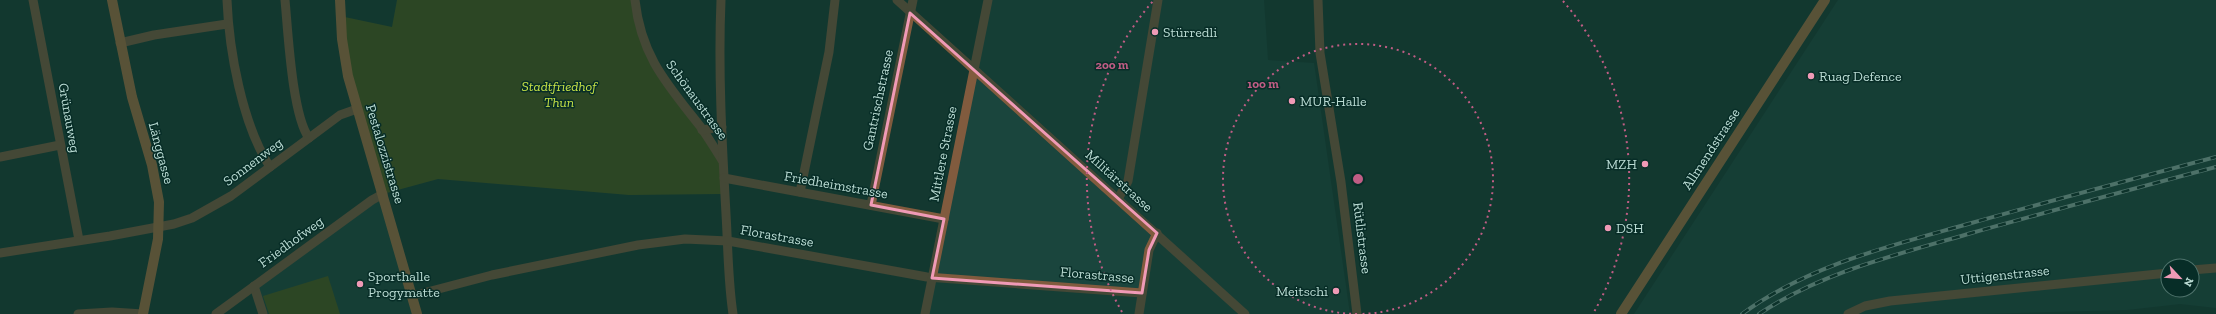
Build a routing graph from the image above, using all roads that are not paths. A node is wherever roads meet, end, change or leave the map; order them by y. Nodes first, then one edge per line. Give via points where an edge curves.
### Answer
1 (34, 0) edge
2 (112, 0) edge
3 (227, 0) edge
4 (285, 0) edge
5 (340, 0) edge
6 (635, 0) edge
7 (721, 0) edge
8 (835, 0) edge
9 (897, 0) edge
10 (913, 0) edge
11 (988, 0) edge
12 (1158, 0) edge
13 (1318, 0) edge
14 (1825, 0) edge
15 (910, 13) junction
16 (228, 24) junction
17 (120, 43) junction
18 (974, 69) junction
19 (357, 109) junction
20 (722, 127) junction
21 (702, 130) junction
22 (309, 138) junction
23 (60, 145) junction
24 (0, 157) edge
25 (722, 160) junction
26 (270, 166) junction
27 (724, 178) junction
28 (800, 192) junction
29 (383, 194) junction
30 (1118, 199) junction
31 (871, 205) junction
32 (944, 219) junction
33 (159, 226) junction
34 (1157, 233) junction
35 (79, 240) junction
36 (728, 241) junction
37 (0, 253) edge
38 (2216, 268) edge
39 (2200, 269) edge
40 (2160, 273) edge
41 (932, 278) junction
42 (254, 286) junction
43 (1142, 293) junction
44 (412, 296) junction
45 (78, 314) edge
46 (143, 314) edge
47 (216, 314) edge
48 (263, 314) edge
49 (417, 314) edge
50 (733, 314) edge
51 (925, 314) edge
52 (1139, 314) edge
53 (1245, 314) edge
54 (1357, 314) edge
55 (1620, 314) edge
56 (1848, 314) edge

1 - 23 street, Grünauweg
2 - 17 street, Länggasse
3 - 16 street
4 - 22 street via 295,90 303,128
5 - 19 street, Pestalozzistrasse via 345,57
6 - 21 street, Schönaustrasse via 639,27 651,60 670,90
7 - 20 street via 719,58
8 - 28 street via 829,52
9 - 15 street, Militärstrasse
10 - 15 street, Gantrischstrasse
11 - 18 street, Mittlere Strasse
12 - 30 street via 1128,181
13 - 54 street, Rütlistrasse via 1320,53 1341,182
14 - 55 street, Allmendstrasse
15 - 18 street, Militärstrasse
15 - 31 street, Gantrischstrasse
16 - 17 street
16 - 26 street via 244,103 262,152
17 - 33 street, Länggasse via 154,174 159,202
18 - 30 street, Militärstrasse
18 - 32 street, Mittlere Strasse
19 - 22 street, Sonnenweg via 340,115
19 - 29 street, Pestalozzistrasse
20 - 21 street
20 - 25 street
21 - 25 street, Schönaustrasse
22 - 26 street, Sonnenweg
23 - 24 street
23 - 35 street, Grünauweg
25 - 27 street, Schönaustrasse
26 - 33 street, Sonnenweg via 232,196 204,212 174,224
27 - 28 street, Friedheimstrasse
27 - 36 street, Schönaustrasse
28 - 31 street, Friedheimstrasse
29 - 42 street, Friedhofweg
29 - 44 street, Pestalozzistrasse
30 - 34 street, Militärstrasse
31 - 32 street, Friedheimstrasse
32 - 41 street, Mittlere Strasse
33 - 35 street, Sonnenweg
33 - 46 street, Länggasse
34 - 43 street, Florastrasse via 1149,250
34 - 53 street, Militärstrasse
35 - 37 street, Sonnenweg
36 - 41 street, Florastrasse
36 - 44 street, Florastrasse via 685,239 638,244 478,278
36 - 50 street, Schönaustrasse
38 - 39 street
40 - 56 street, Uttigenstrasse via 1890,301 1866,306
41 - 43 street, Florastrasse
41 - 51 street, Mittlere Strasse
42 - 47 street, Friedhofweg
42 - 48 street
43 - 52 street, Florastrasse
44 - 49 street, Pestalozzistrasse
45 - 46 street

